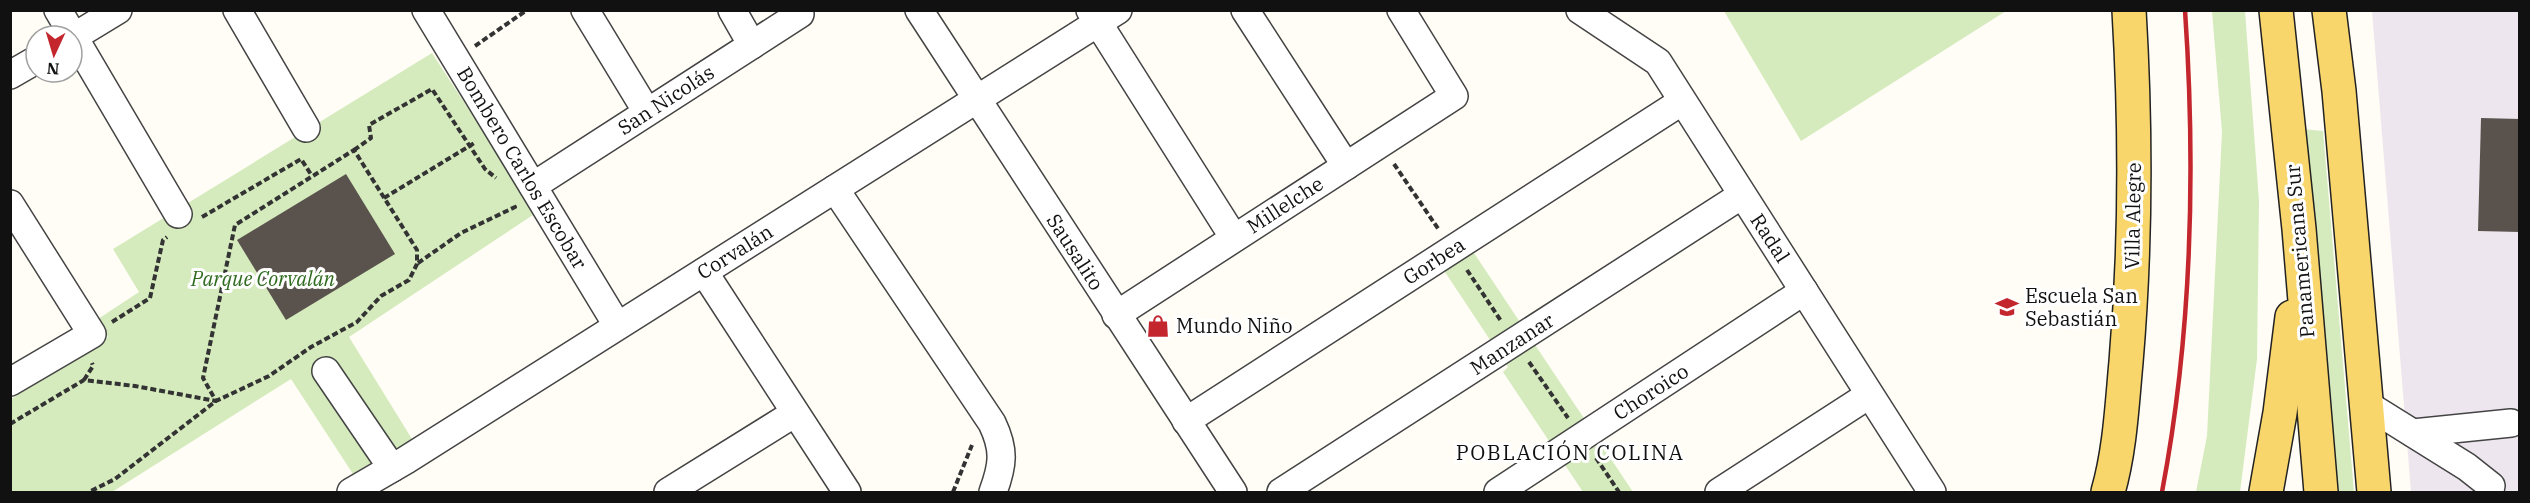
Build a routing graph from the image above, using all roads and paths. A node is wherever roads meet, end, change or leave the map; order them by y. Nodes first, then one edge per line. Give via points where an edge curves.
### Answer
1 (58, 10) edge
2 (118, 10) edge
3 (237, 10) edge
4 (426, 10) edge
5 (527, 10) edge
6 (585, 10) edge
7 (732, 10) edge
8 (919, 10) edge
9 (1245, 10) edge
10 (1401, 10) edge
11 (1580, 10) edge
12 (2129, 10) edge
13 (2276, 10) edge
14 (2329, 10) edge
15 (800, 14) dead end
16 (1102, 15) edge
17 (66, 24) edge
18 (84, 30) edge
19 (752, 45) junction
20 (84, 56) edge
21 (455, 59) junction
22 (24, 67) edge
23 (10, 75) edge
24 (2339, 91) junction
25 (2286, 95) junction
26 (976, 100) junction
27 (1682, 102) junction
28 (647, 112) junction
29 (306, 128) dead end
30 (498, 129) junction
31 (469, 146) junction
32 (354, 150) junction
33 (1346, 166) junction
34 (312, 176) junction
35 (500, 180) dead end
36 (834, 189) junction
37 (521, 192) junction
38 (1742, 195) junction
39 (384, 198) junction
40 (10, 204) edge
41 (181, 224) junction
42 (2299, 229) junction
43 (1234, 238) junction
44 (417, 264) junction
45 (704, 272) junction
46 (1804, 291) junction
47 (1116, 315) junction
48 (617, 325) junction
49 (101, 332) junction
50 (99, 360) dead end
51 (93, 366) dead end
52 (326, 371) dead end
53 (10, 382) edge
54 (1869, 395) junction
55 (216, 401) junction
56 (2366, 404) junction
57 (795, 413) junction
58 (985, 414) junction
59 (1186, 420) junction
60 (2511, 423) dead end
61 (10, 424) edge
62 (2413, 433) junction
63 (392, 468) junction
64 (2491, 486) dead end
65 (675, 491) edge
66 (89, 492) edge
67 (351, 492) edge
68 (848, 492) edge
69 (953, 492) edge
70 (993, 492) edge
71 (1233, 492) edge
72 (1281, 492) edge
73 (1498, 492) edge
74 (1719, 492) edge
75 (1932, 492) edge
76 (2108, 492) edge
77 (2266, 492) edge
78 (2321, 492) edge
79 (2373, 492) edge

1 - 17 street
2 - 18 street
3 - 29 street
4 - 21 street, Bombero Carlos Escobar
5 - 21 path
6 - 28 street
7 - 19 street
8 - 26 street, Sausalito
9 - 33 street
10 - 33 street, Millelche via 1454,96
11 - 27 street, Radal via 1658,62
12 - 76 main road, Villa Alegre via 2134,120 2133,261 2121,419
13 - 25 main road, Panamericana Sur
14 - 24 main road
15 - 19 street, San Nicolás
16 - 26 street, Corvalán
16 - 43 street
19 - 28 street, San Nicolás
20 - 41 street
21 - 30 street, Bombero Carlos Escobar
22 - 23 street
24 - 25 main road
24 - 56 main road
25 - 42 main road, Panamericana Sur
26 - 36 street, Corvalán
26 - 47 street, Sausalito
27 - 38 street, Radal
27 - 59 street, Gorbea
28 - 37 street, San Nicolás
30 - 31 path
30 - 37 street, Bombero Carlos Escobar
31 - 32 path via 432,89 369,124 371,138
31 - 35 path via 485,170
31 - 39 path
32 - 34 path
32 - 39 path
33 - 43 street, Millelche
34 - 41 path via 301,159
34 - 55 path via 235,225 203,378
36 - 45 street, Corvalán
36 - 58 street
37 - 44 path via 515,207 461,233
37 - 48 street, Bombero Carlos Escobar
38 - 46 street, Radal
38 - 72 street, Manzanar
39 - 44 path via 417,250
40 - 49 street
41 - 49 path via 163,240 150,298
42 - 77 main road via 2288,352
42 - 78 main road, Panamericana Sur
43 - 47 street, Millelche
44 - 55 path via 409,280 381,296 348,328 264,379
45 - 48 street, Corvalán
45 - 57 street
46 - 54 street, Radal
46 - 73 street, Choroico
47 - 59 street, Sausalito
48 - 63 street, Corvalán
49 - 53 street
50 - 51 path
52 - 63 street
54 - 74 street
54 - 75 street, Radal
55 - 61 path via 84,380
55 - 66 path via 115,479
56 - 62 street
56 - 79 main road
57 - 65 street
57 - 68 street
58 - 69 path
58 - 70 street via 997,434 1002,457
59 - 71 street, Sausalito
60 - 62 street
62 - 64 street
63 - 67 street, Corvalán

